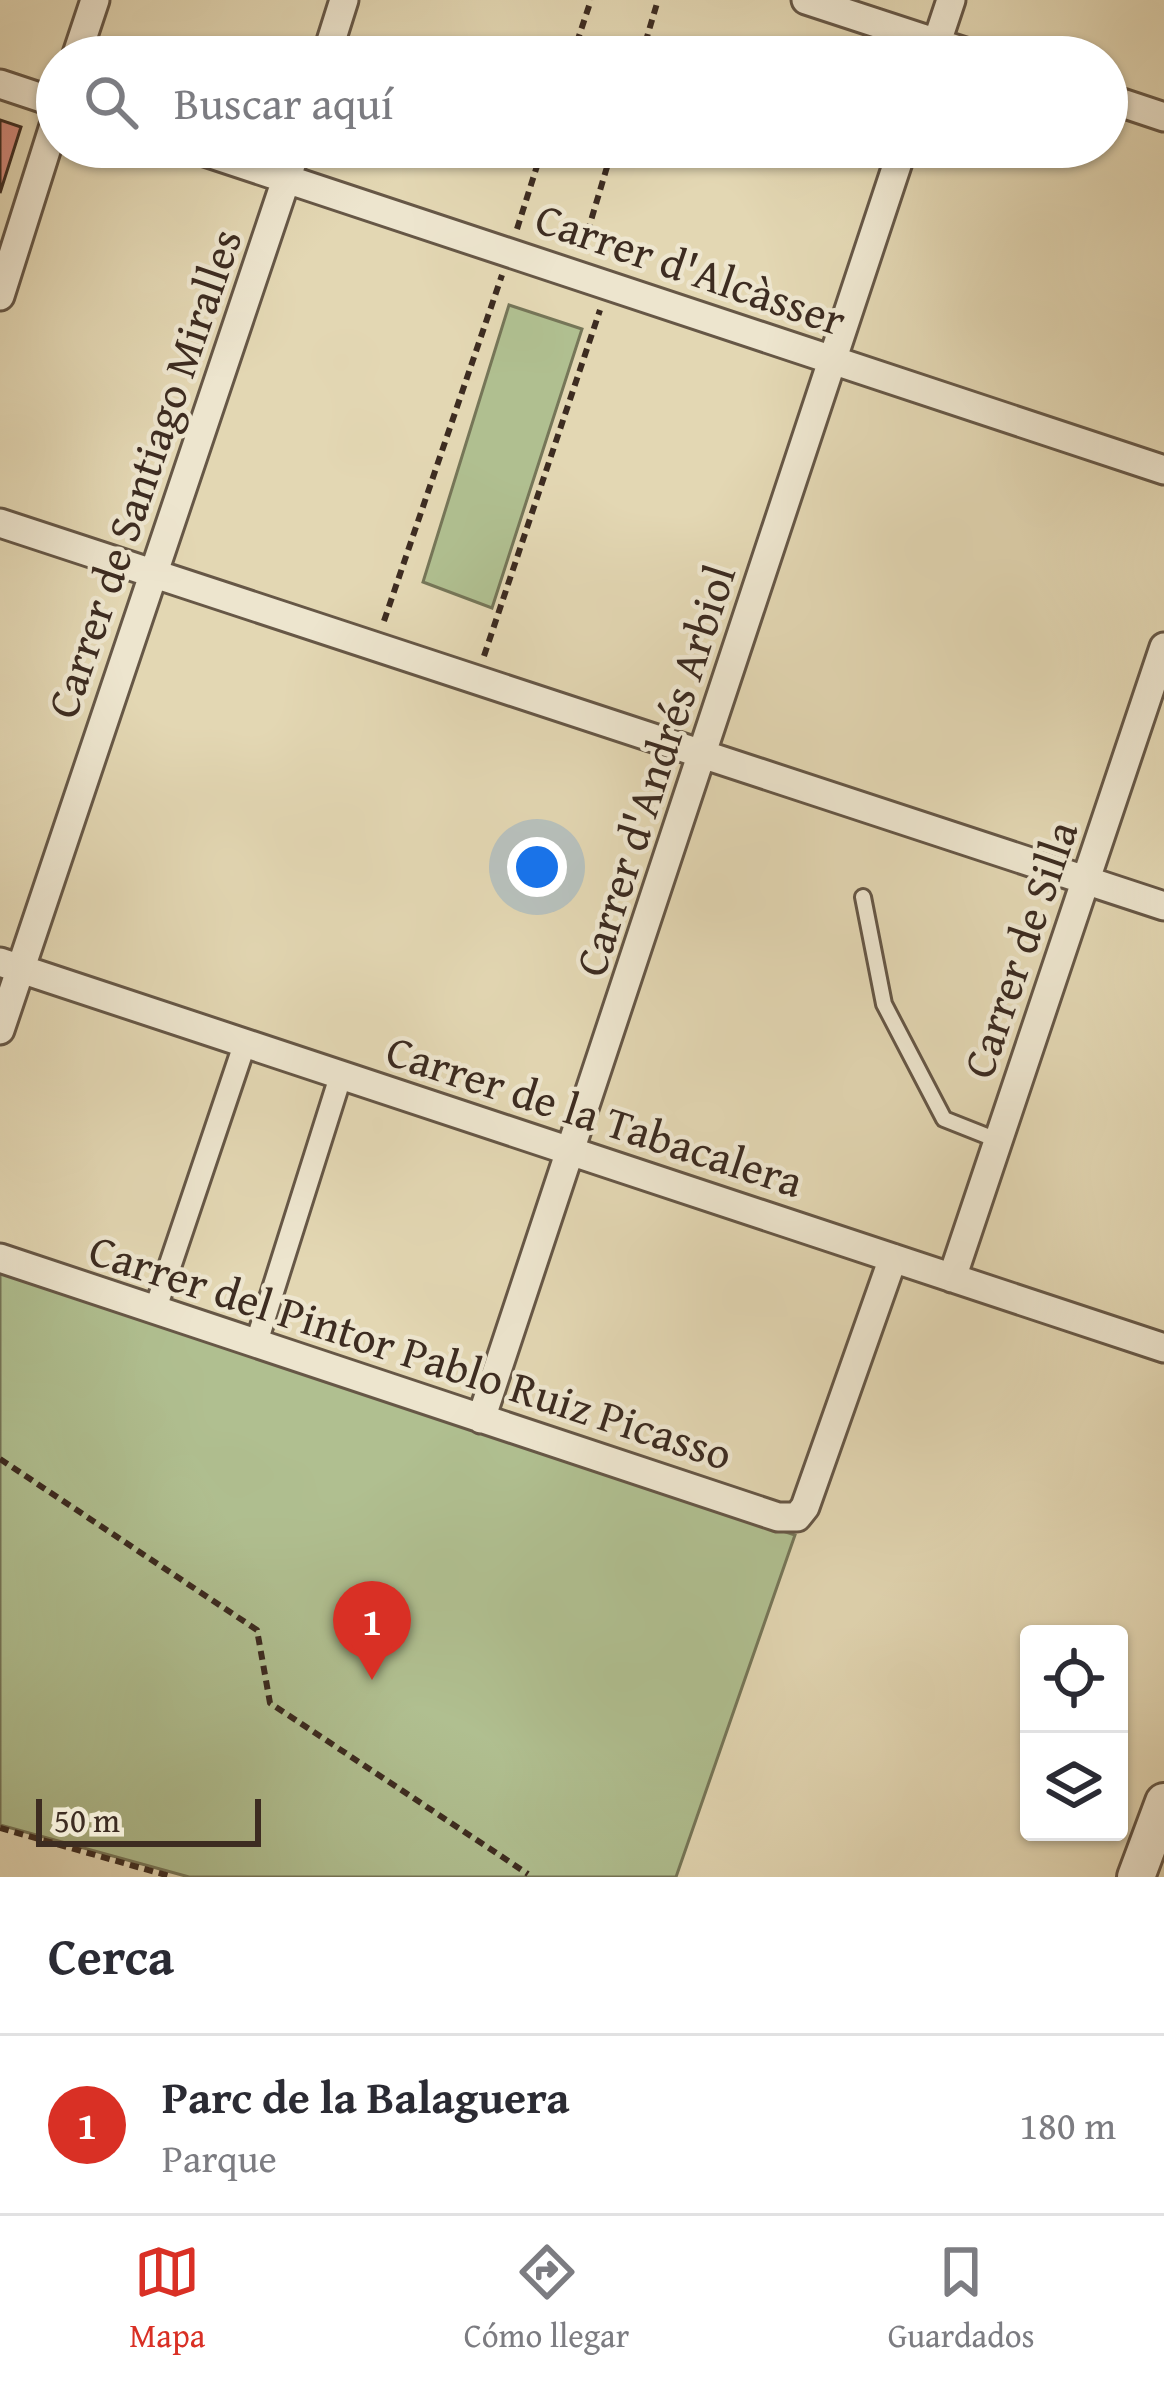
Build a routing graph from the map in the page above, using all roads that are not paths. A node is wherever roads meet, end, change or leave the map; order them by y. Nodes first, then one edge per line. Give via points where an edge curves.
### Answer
1 (95, 0) edge
2 (344, 0) edge
3 (806, 0) edge
4 (950, 0) edge
5 (83, 36) edge
6 (333, 36) edge
7 (899, 36) edge
8 (939, 36) edge
9 (0, 84) edge
10 (36, 96) edge
11 (1128, 105) edge
12 (1164, 117) edge
13 (41, 168) edge
14 (254, 168) edge
15 (290, 168) edge
16 (895, 168) edge
17 (287, 179) junction
18 (0, 296) edge
19 (832, 361) junction
20 (1164, 470) edge
21 (0, 523) edge
22 (153, 573) junction
23 (1164, 647) edge
24 (704, 755) junction
25 (1087, 881) junction
26 (863, 897) dead end
27 (1164, 906) edge
28 (10, 965) edge
29 (0, 1030) edge
30 (245, 1043) junction
31 (341, 1075) junction
32 (998, 1140) junction
33 (572, 1151) junction
34 (0, 1258) edge
35 (893, 1258) junction
36 (952, 1278) junction
37 (155, 1310) junction
38 (256, 1344) junction
39 (1164, 1348) edge
40 (482, 1419) junction
41 (1164, 1802) edge
42 (1136, 1877) edge

1 - 5 street
2 - 6 street
3 - 7 street
4 - 8 street
9 - 10 street
11 - 12 street
13 - 18 street
14 - 17 street, Carrer d'Alcàsser
15 - 17 street, Carrer de Santiago Miralles
16 - 19 street, Carrer d'Andrés Arbiol
17 - 19 street, Carrer d'Alcàsser
17 - 22 street, Carrer de Santiago Miralles
19 - 20 street, Carrer d'Alcàsser
19 - 24 street, Carrer d'Andrés Arbiol
21 - 22 street
22 - 24 street
22 - 28 street, Carrer de Santiago Miralles
23 - 25 street, Carrer de Silla
24 - 25 street
24 - 33 street, Carrer d'Andrés Arbiol
25 - 27 street
25 - 32 street, Carrer de Silla
26 - 32 lane via 884,1004 944,1119
28 - 29 street, Carrer de Santiago Miralles
28 - 30 street, Carrer de la Tabacalera
30 - 31 street, Carrer de la Tabacalera
30 - 37 street
31 - 33 street, Carrer de la Tabacalera
31 - 38 street
32 - 36 street, Carrer de Silla
33 - 35 street, Carrer de la Tabacalera
33 - 40 street, Carrer d'Andrés Arbiol
34 - 37 street, Carrer del Pintor Pablo Ruiz Picasso
35 - 36 street, Carrer de la Tabacalera
35 - 40 street, Carrer del Pintor Pablo Ruiz Picasso via 796,1517
36 - 39 street, Carrer de la Tabacalera
37 - 38 street, Carrer del Pintor Pablo Ruiz Picasso
38 - 40 street, Carrer del Pintor Pablo Ruiz Picasso
41 - 42 street

